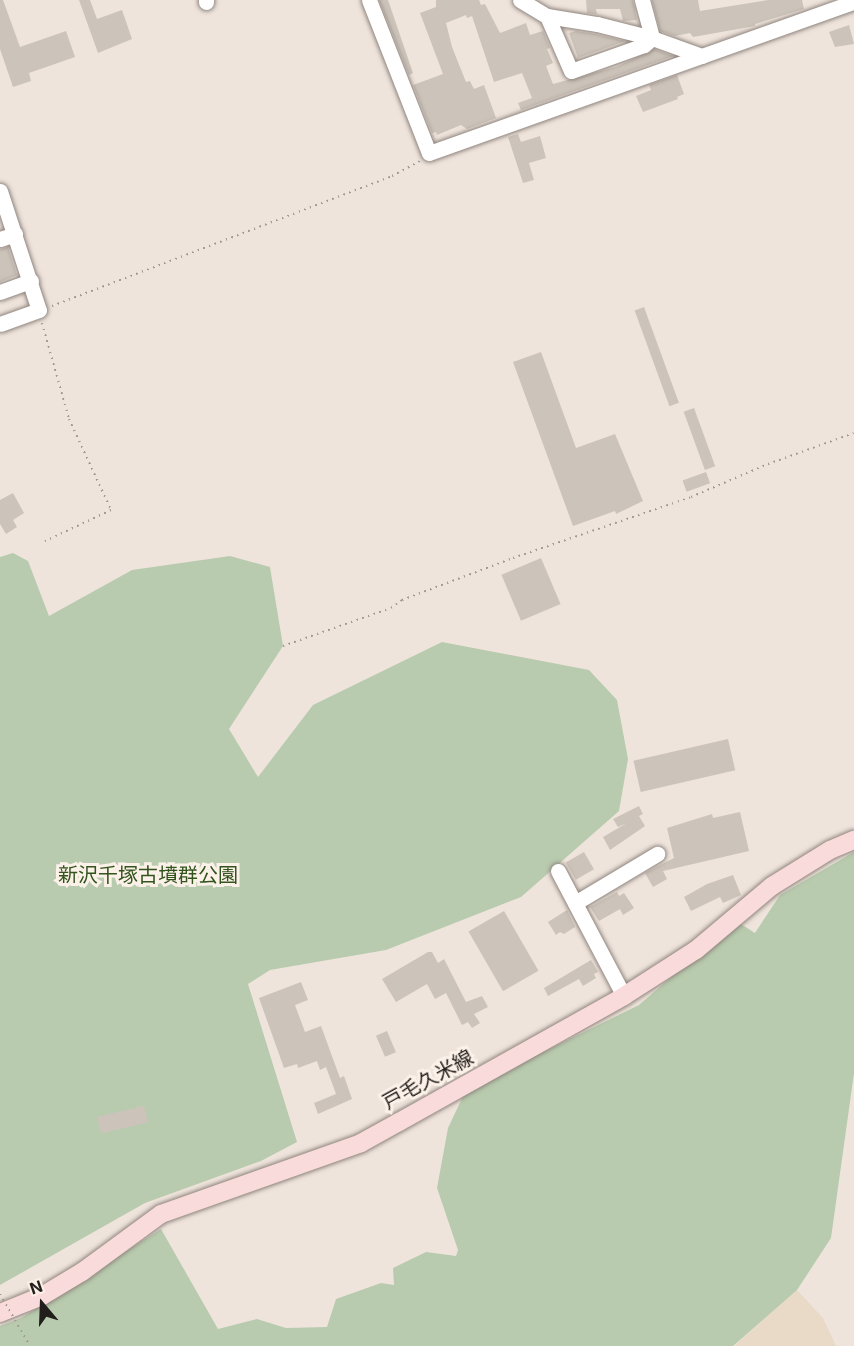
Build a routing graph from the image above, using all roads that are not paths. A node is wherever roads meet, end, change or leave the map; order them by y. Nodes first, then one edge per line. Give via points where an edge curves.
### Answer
1 (369, 0) edge
2 (520, 0) edge
3 (642, 0) edge
4 (854, 2) edge
5 (547, 16) junction
6 (652, 38) junction
7 (702, 56) junction
8 (0, 191) edge
9 (7, 236) edge
10 (31, 281) junction
11 (0, 292) edge
12 (0, 324) edge
13 (854, 840) edge
14 (657, 854) dead end
15 (558, 872) dead end
16 (575, 903) junction
17 (624, 996) junction
18 (0, 1313) edge

1 - 7 street via 429,153
2 - 5 street
3 - 6 street
4 - 7 street
5 - 6 street
5 - 6 street via 571,71 644,45
6 - 7 street
8 - 9 street
9 - 10 street
10 - 11 street
10 - 12 street via 39,310
13 - 17 main road, 戸毛久米線 via 830,850 772,886 696,950
14 - 16 street
15 - 16 street
16 - 17 street
17 - 18 main road, 戸毛久米線 via 361,1143 161,1214 82,1272 42,1296

